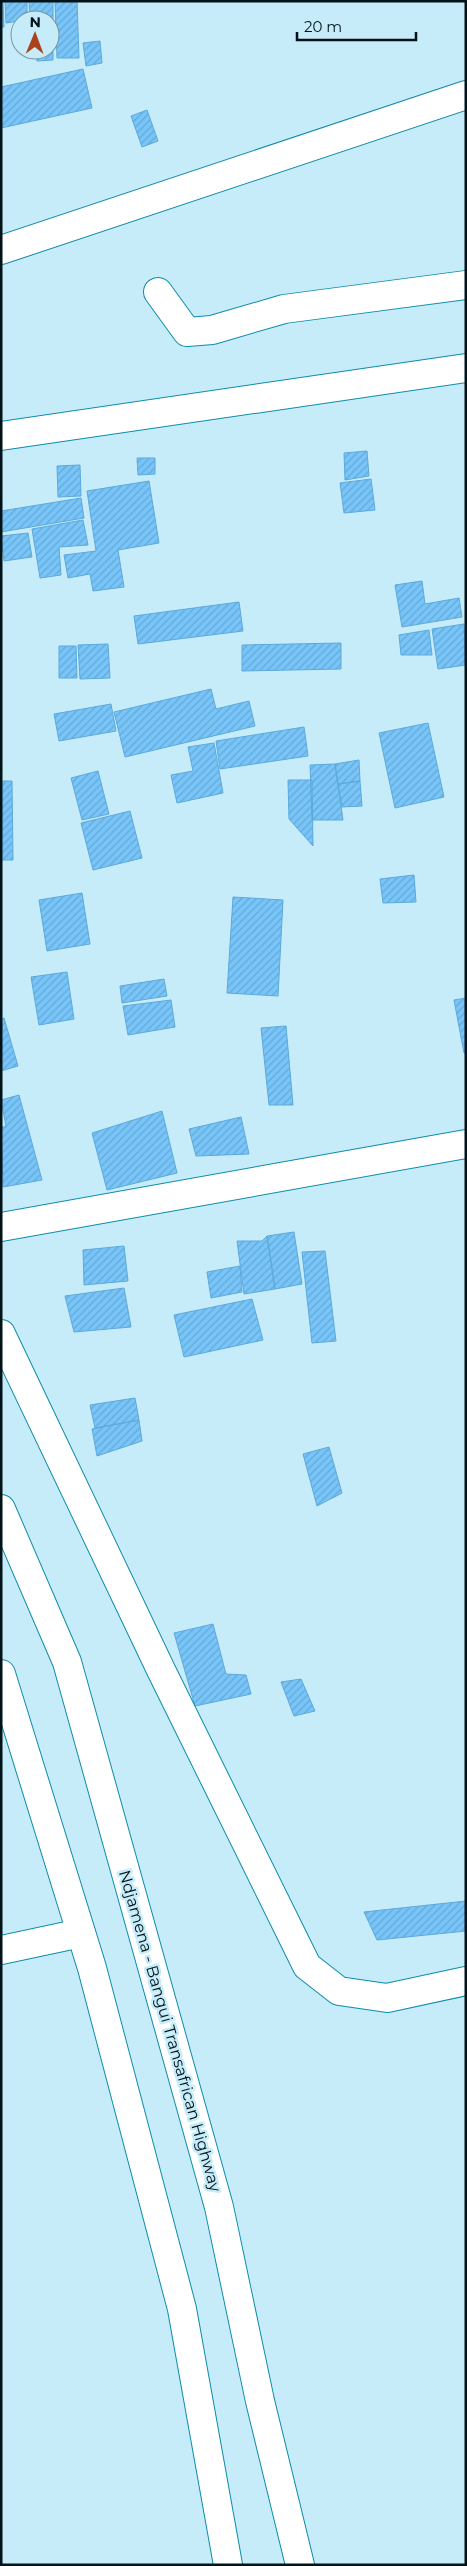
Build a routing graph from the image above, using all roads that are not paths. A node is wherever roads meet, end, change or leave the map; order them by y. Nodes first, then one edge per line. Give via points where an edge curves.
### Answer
1 (466, 95) edge
2 (1, 250) edge
3 (466, 284) edge
4 (158, 292) dead end
5 (466, 368) edge
6 (1, 436) edge
7 (466, 1144) edge
8 (1, 1227) edge
9 (1, 1334) edge
10 (1, 1509) edge
11 (1, 1674) edge
12 (81, 1932) junction
13 (1, 1950) edge
14 (466, 1981) edge
15 (228, 2565) edge
16 (300, 2565) edge

1 - 2 main road
3 - 4 main road via 284,309 212,330 187,332
5 - 6 main road
7 - 8 main road
9 - 14 main road via 307,1966 339,1991 387,1998
10 - 16 main road, Ndjamena - Bangui Transafrican Highway via 67,1662 219,2207 260,2401
11 - 12 main road
12 - 13 main road
12 - 15 main road via 182,2308

